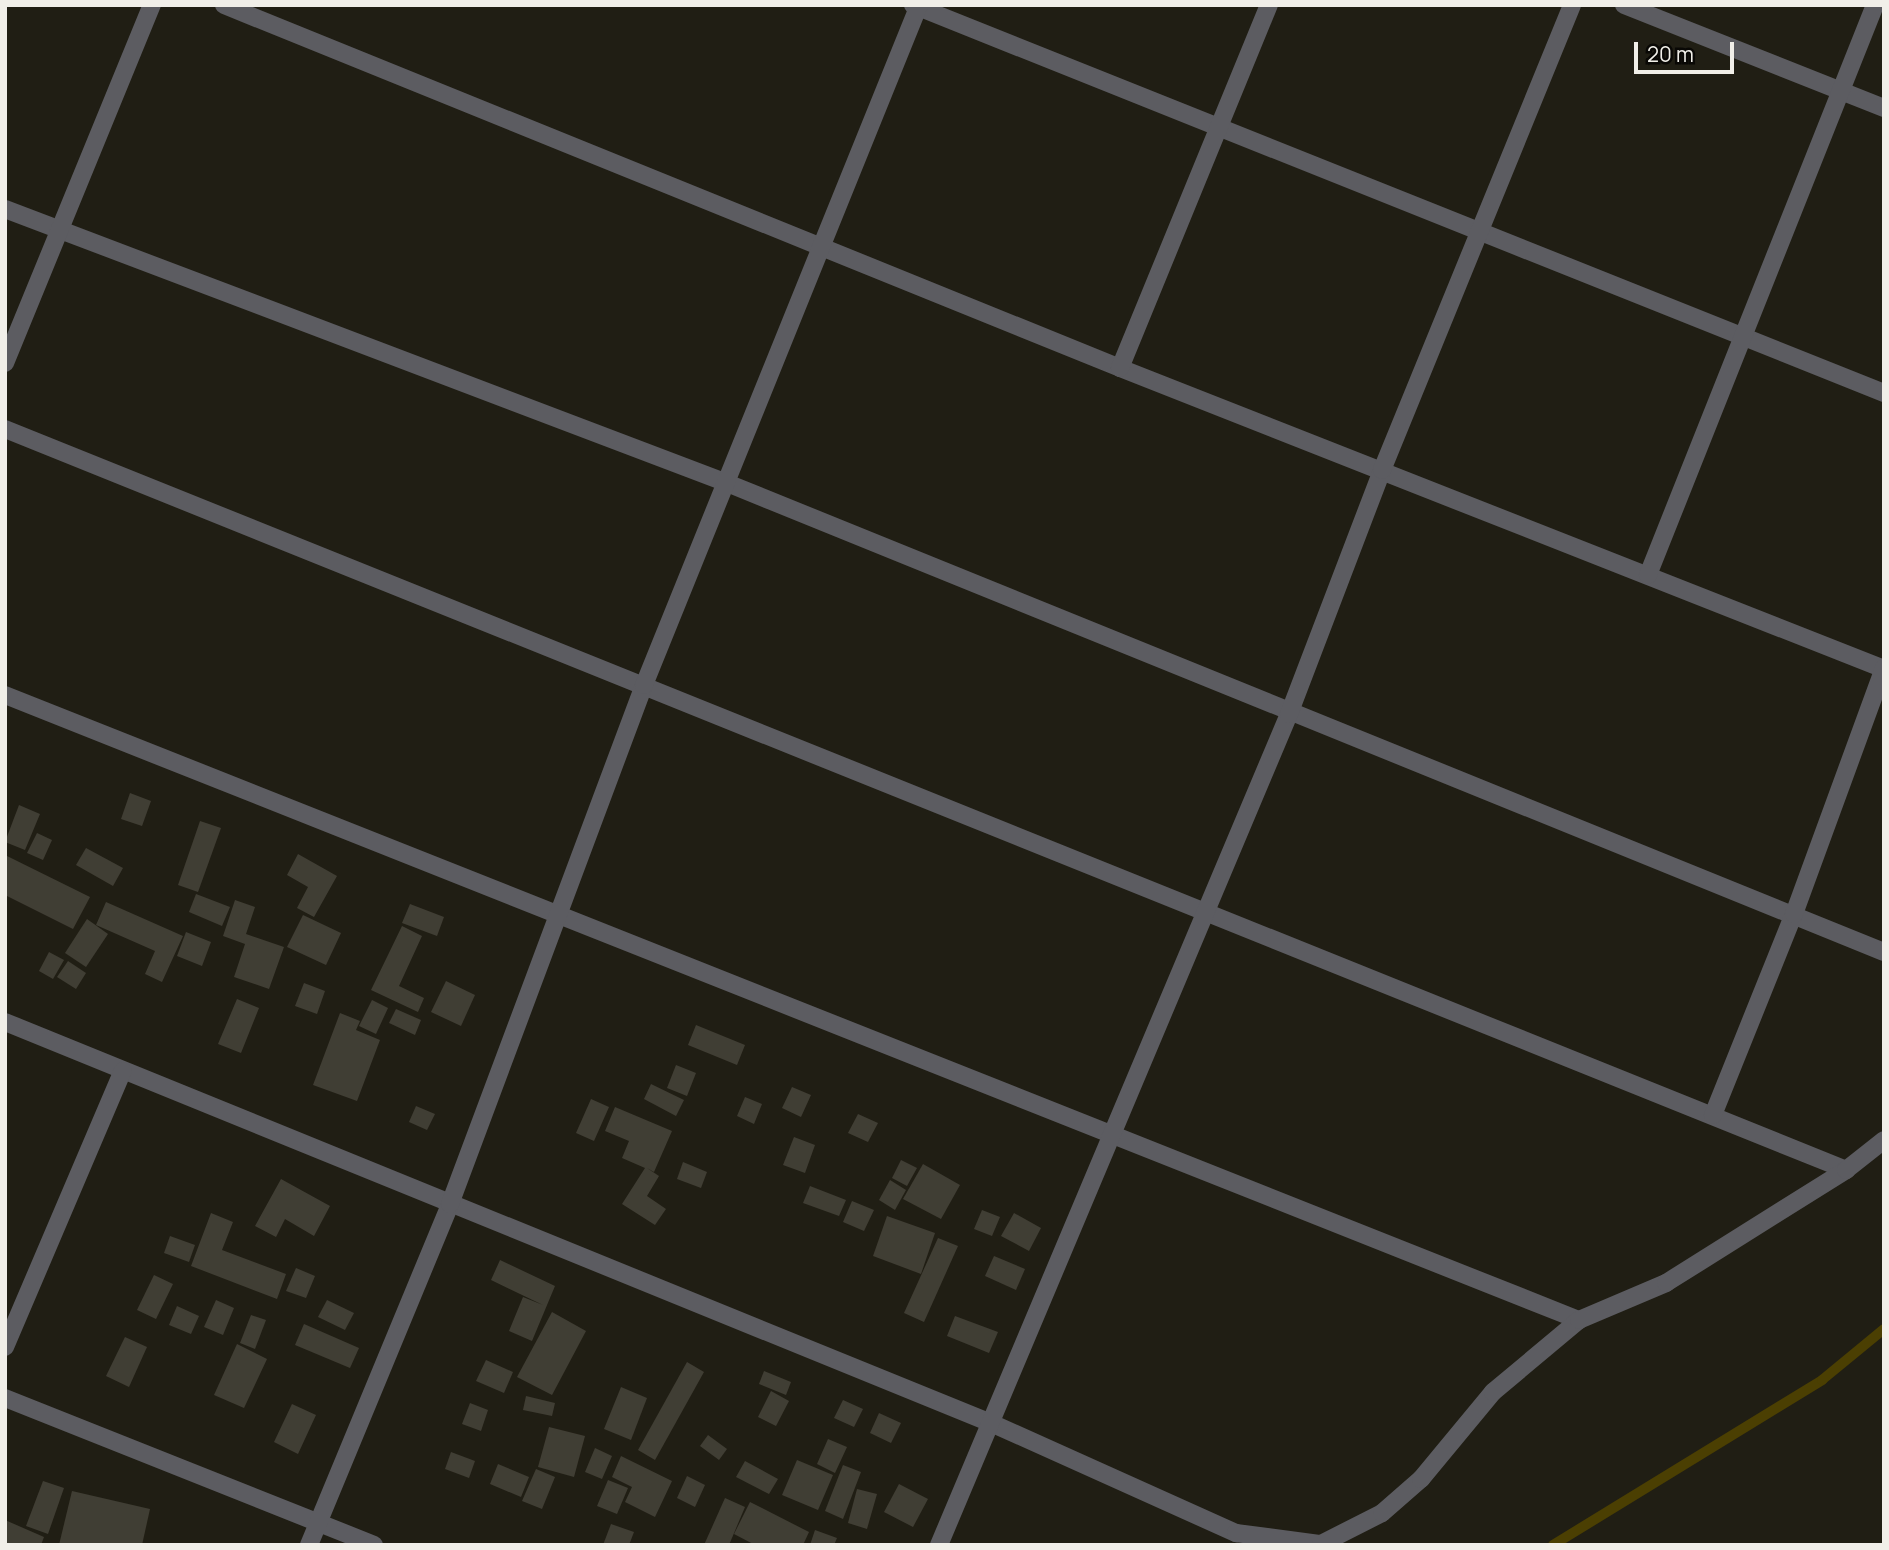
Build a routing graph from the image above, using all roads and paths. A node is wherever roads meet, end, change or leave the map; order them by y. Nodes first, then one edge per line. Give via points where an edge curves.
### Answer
1 (152, 5) edge
2 (224, 5) edge
3 (1269, 5) edge
4 (1572, 5) edge
5 (1624, 5) edge
6 (1875, 5) edge
7 (917, 6) edge
8 (1840, 91) junction
9 (1884, 108) edge
10 (1217, 127) junction
11 (5, 209) edge
12 (58, 230) junction
13 (1479, 230) junction
14 (820, 244) junction
15 (1740, 338) junction
16 (5, 363) edge
17 (1120, 368) junction
18 (1884, 393) edge
19 (5, 429) edge
20 (1382, 470) junction
21 (727, 482) junction
22 (1648, 575) junction
23 (1884, 669) edge
24 (644, 685) junction
25 (5, 695) edge
26 (1289, 714) junction
27 (1207, 911) junction
28 (1794, 914) junction
29 (556, 915) junction
30 (1884, 952) edge
31 (5, 1022) edge
32 (124, 1071) junction
33 (1713, 1115) junction
34 (1112, 1133) junction
35 (1884, 1140) edge
36 (1846, 1170) junction
37 (450, 1204) junction
38 (1579, 1320) junction
39 (5, 1347) edge
40 (5, 1398) edge
41 (991, 1423) junction
42 (318, 1522) junction
43 (309, 1545) edge
44 (374, 1545) edge
45 (939, 1545) edge

1 - 12 street
2 - 14 street
3 - 10 street
4 - 13 street
5 - 8 street
6 - 8 street
7 - 10 street
7 - 14 street
8 - 9 street
8 - 15 street
10 - 13 street
10 - 17 street
11 - 12 street
12 - 16 street
12 - 21 street
13 - 15 street
13 - 20 street
14 - 17 street
14 - 21 street
15 - 18 street
15 - 22 street
17 - 20 street
19 - 24 street
20 - 22 street
20 - 26 street
21 - 24 street
21 - 26 street
22 - 23 street
23 - 28 street
24 - 27 street
24 - 29 street
25 - 29 street
26 - 27 street
26 - 28 street
27 - 33 street
27 - 34 street
28 - 30 street
28 - 33 street
29 - 34 street
29 - 37 street
31 - 32 street
32 - 37 street
32 - 39 street
33 - 36 street
34 - 38 street
34 - 41 street
35 - 36 street
36 - 38 street via 1666,1283
37 - 41 street
37 - 42 street
38 - 41 street via 1493,1392 1411,1487 1381,1513 1321,1544 1236,1533
40 - 42 street
41 - 45 street
42 - 43 street
42 - 44 street

